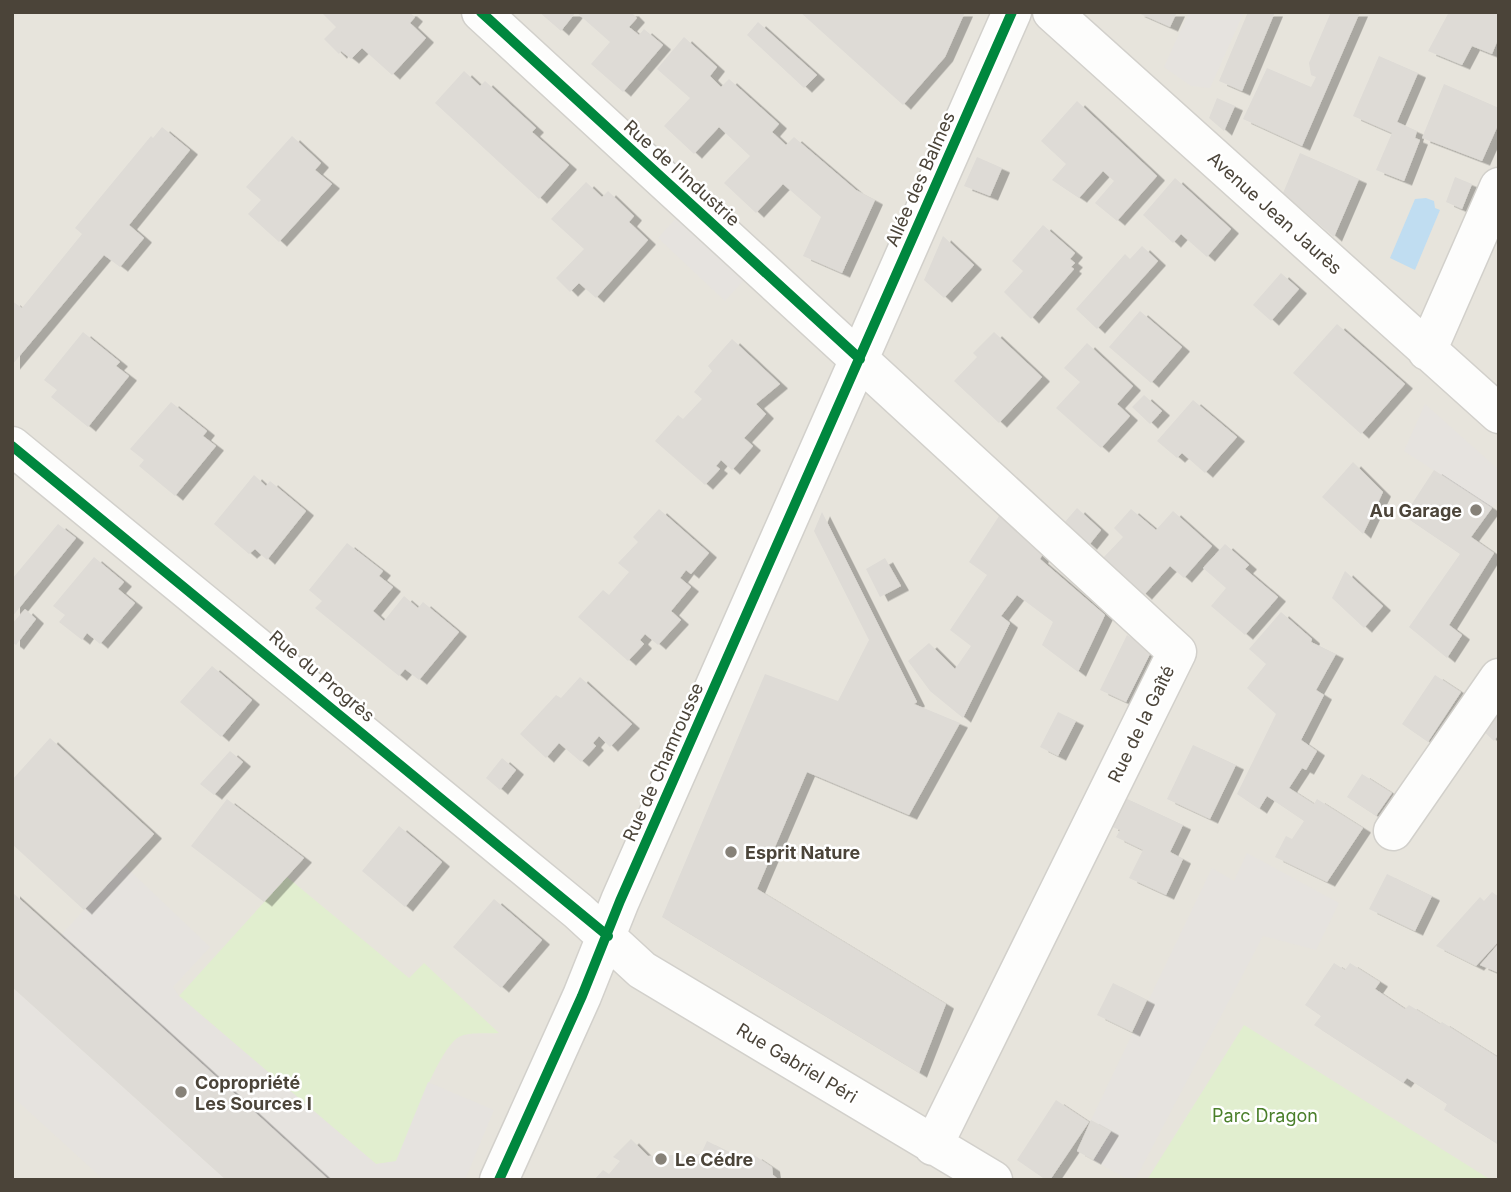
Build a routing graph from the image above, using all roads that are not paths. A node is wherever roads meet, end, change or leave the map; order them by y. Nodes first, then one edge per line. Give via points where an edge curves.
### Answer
1 (481, 12) edge
2 (1012, 12) edge
3 (1052, 12) edge
4 (1499, 187) edge
5 (1427, 351) junction
6 (860, 359) junction
7 (1499, 414) edge
8 (12, 446) edge
9 (1499, 678) edge
10 (1393, 831) dead end
11 (608, 936) junction
12 (933, 1146) junction
13 (499, 1180) edge
14 (993, 1180) edge

1 - 6 street, Rue de l'Industrie
2 - 6 street, Allée des Balmes
3 - 5 street, Avenue Jean Jaurès
4 - 5 street
5 - 7 street, Avenue Jean Jaurès
6 - 11 street, Rue de Chamrousse
6 - 12 street, Rue de la Gaîté via 1177,652
8 - 11 street, Rue du Progrès
9 - 10 street
11 - 12 street, Rue Gabriel Péri via 642,970
11 - 13 street, Rue de Chamrousse
12 - 14 street, Rue Gabriel Péri

